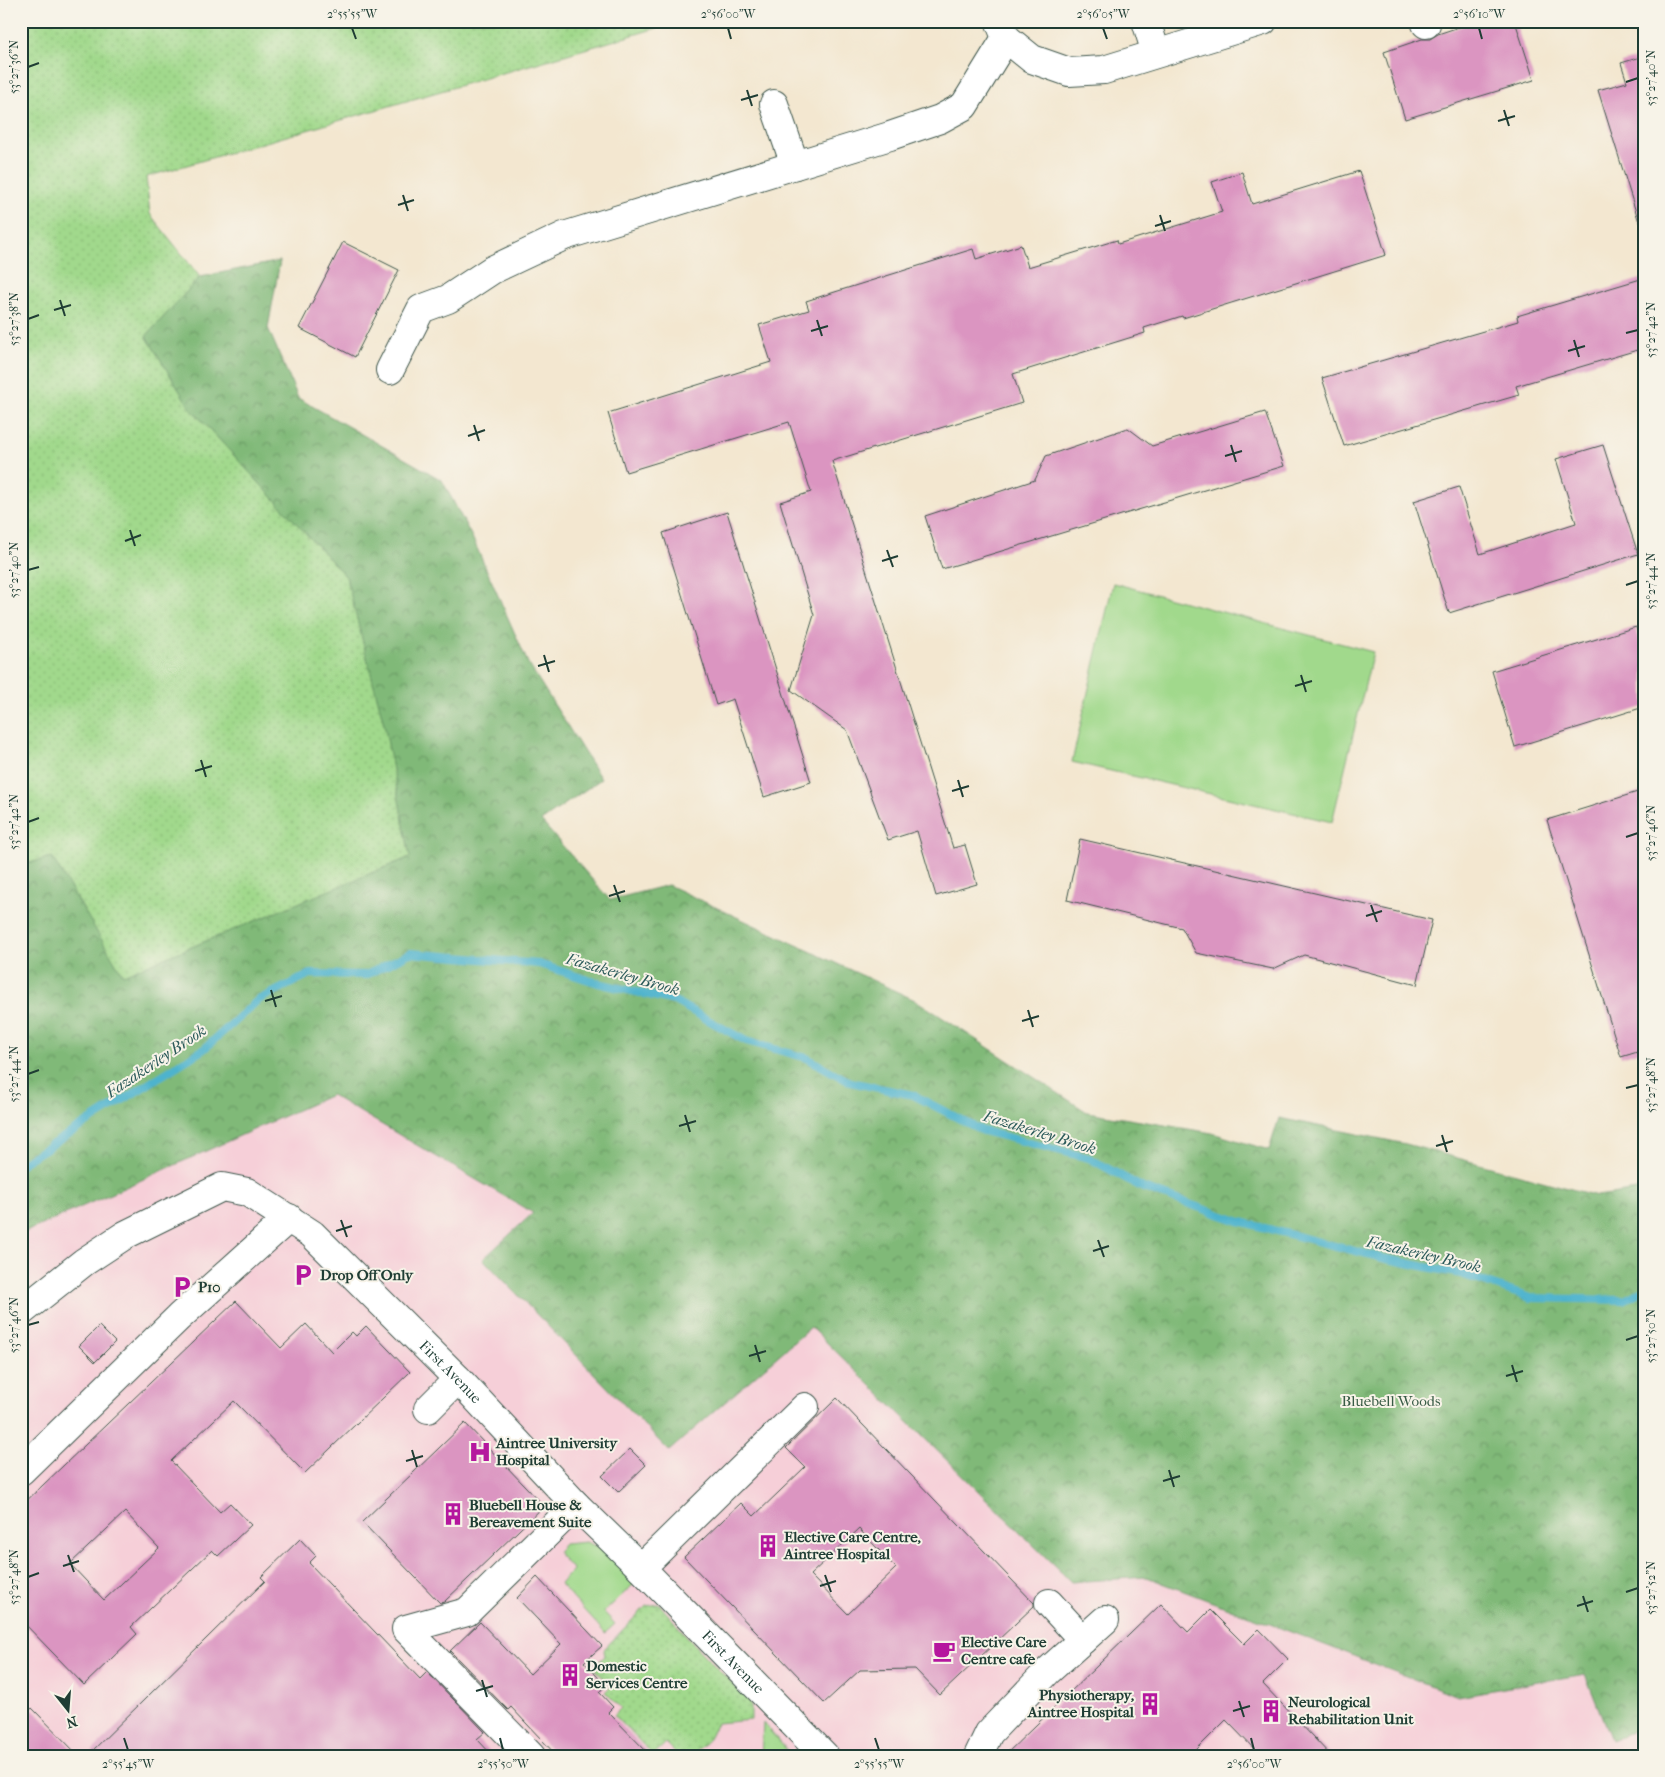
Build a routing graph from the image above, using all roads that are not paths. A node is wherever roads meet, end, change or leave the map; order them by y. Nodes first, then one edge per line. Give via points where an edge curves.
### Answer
1 (1146, 21) edge
2 (1263, 21) edge
3 (1229, 27) edge
4 (1003, 30) edge
5 (1156, 53) junction
6 (774, 104) dead end
7 (795, 165) junction
8 (390, 370) dead end
9 (289, 1218) junction
10 (21, 1312) edge
11 (458, 1379) junction
12 (805, 1408) dead end
13 (428, 1409) dead end
14 (21, 1471) edge
15 (576, 1505) junction
16 (641, 1568) junction
17 (1049, 1603) dead end
18 (1105, 1620) dead end
19 (1084, 1640) junction
20 (531, 1756) edge
21 (825, 1756) edge
22 (978, 1756) edge

1 - 5 lane
2 - 3 lane
3 - 5 lane
4 - 5 lane via 1032,59 1069,72 1104,70
4 - 7 lane via 964,106 932,122
6 - 7 lane
7 - 8 lane via 564,236 492,270 448,299 421,310
9 - 10 lane, First Avenue via 247,1192 222,1187 125,1235 84,1262
9 - 11 lane, First Avenue via 312,1234
9 - 14 lane via 180,1317
11 - 13 lane
11 - 15 lane, First Avenue
12 - 16 lane
15 - 16 lane, First Avenue
15 - 20 lane via 467,1612 406,1629
16 - 21 lane, First Avenue
17 - 19 lane
18 - 19 lane
19 - 22 lane via 1048,1671 989,1733

